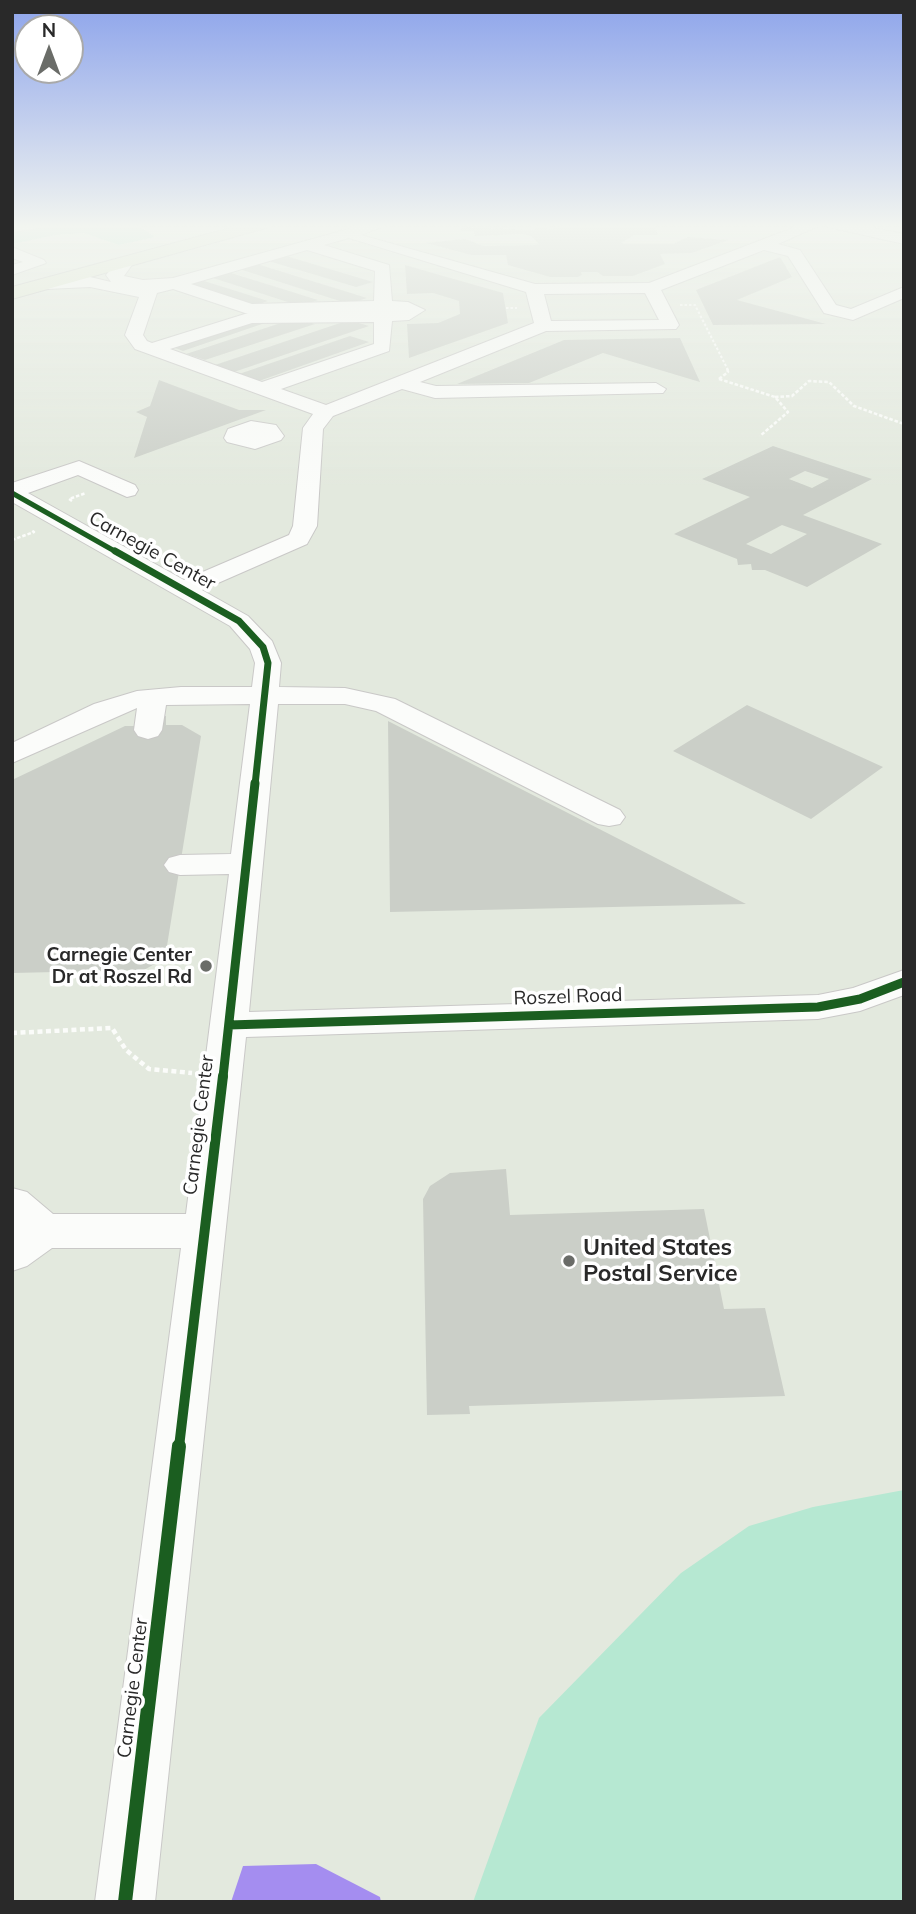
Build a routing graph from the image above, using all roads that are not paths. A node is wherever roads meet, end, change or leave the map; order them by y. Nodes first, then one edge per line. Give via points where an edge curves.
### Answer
1 (141, 313) edge
2 (339, 313) edge
3 (383, 313) edge
4 (541, 313) edge
5 (664, 313) edge
6 (544, 326) junction
7 (152, 349) junction
8 (400, 382) junction
9 (262, 389) junction
10 (647, 389) dead end
11 (326, 412) junction
12 (249, 443) dead end
13 (312, 448) junction
14 (127, 490) dead end
15 (12, 492) edge
16 (184, 589) junction
17 (266, 696) junction
18 (153, 698) junction
19 (149, 730) dead end
20 (12, 754) edge
21 (609, 817) dead end
22 (247, 864) junction
23 (180, 865) dead end
24 (904, 982) edge
25 (229, 1025) junction
26 (12, 1204) edge
27 (204, 1231) junction
28 (28, 1242) edge
29 (125, 1902) edge

1 - 7 street via 134,335
2 - 7 street via 251,318
3 - 9 street via 383,347
4 - 6 street
5 - 6 street via 670,325
6 - 8 street
7 - 9 street
8 - 10 street via 435,392
8 - 11 street
9 - 11 street
11 - 13 street via 313,428
12 - 13 street via 245,450
13 - 16 street via 305,526 299,539
14 - 15 street via 79,467
15 - 16 street, Carnegie Center
16 - 17 street, Carnegie Center via 254,633 268,663
17 - 18 street
17 - 21 street via 345,696 385,705
17 - 22 street, Carnegie Center
18 - 19 street
18 - 20 street via 104,710
22 - 23 street
22 - 25 street, Carnegie Center
24 - 25 street, Roszel Road via 860,999 818,1007
25 - 27 street, Carnegie Center
26 - 28 street
27 - 28 street
27 - 29 street, Carnegie Center

